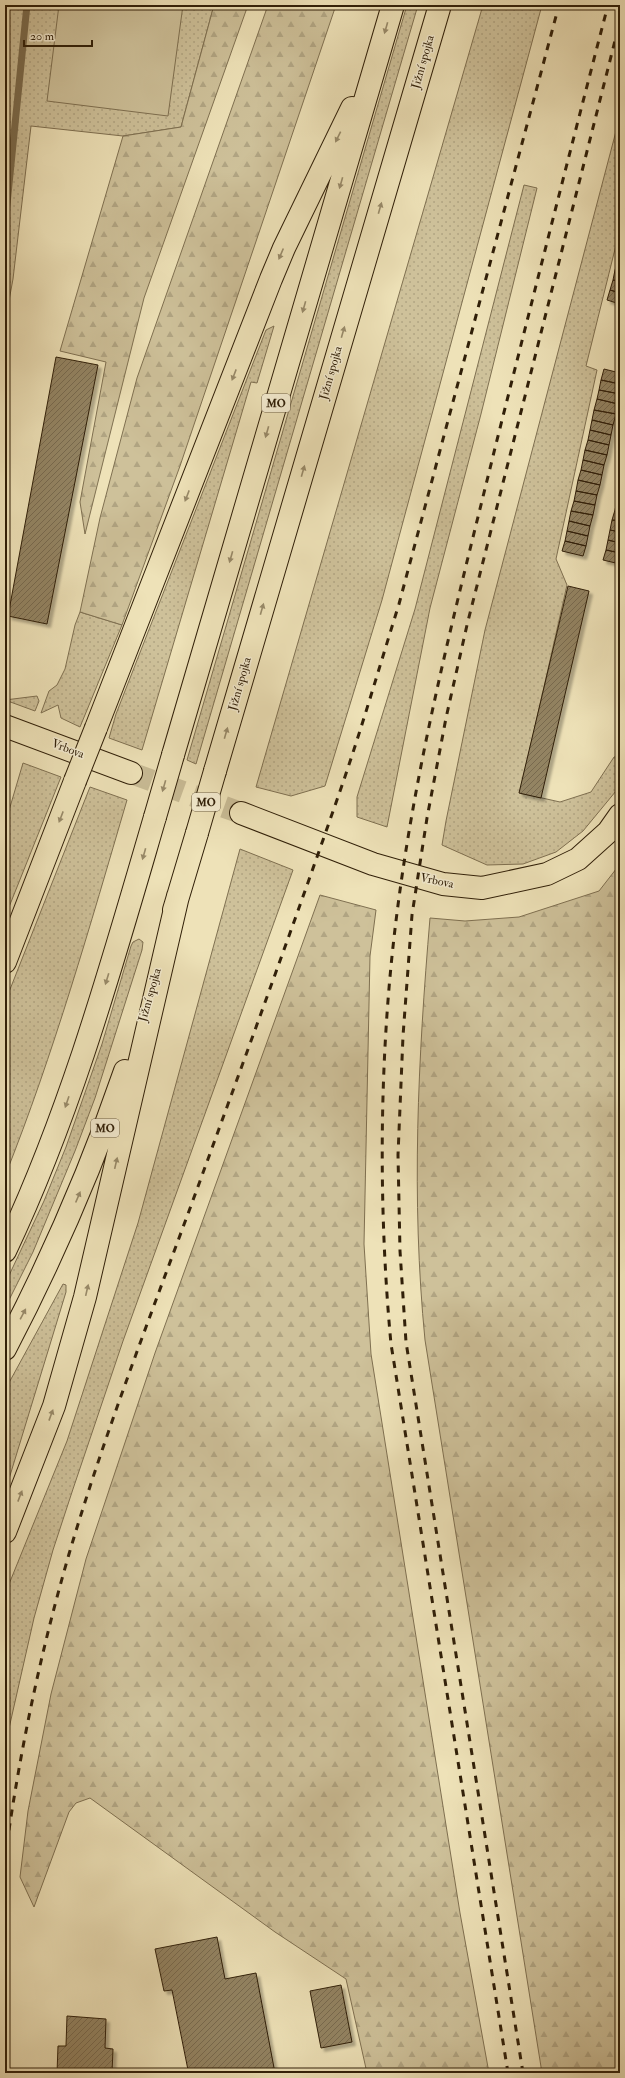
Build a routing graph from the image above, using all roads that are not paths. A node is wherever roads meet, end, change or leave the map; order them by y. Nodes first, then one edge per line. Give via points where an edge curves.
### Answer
1 (393, 5) edge
2 (440, 5) edge
3 (379, 51) junction
4 (5, 726) edge
5 (131, 773) tunnel mouth
6 (241, 813) tunnel mouth
7 (620, 815) edge
8 (178, 896) junction
9 (5, 962) edge
10 (5, 1251) edge
11 (5, 1349) edge
12 (5, 1532) edge

1 -> 3 main road, MO
8 -> 2 main road, Jižní spojka / MO, bridge
3 -> 9 main road, bridge via 281,254
3 -> 10 main road, MO, bridge via 84,1053 44,1162
4 - 5 main road, Vrbova
6 - 7 main road, Vrbova via 373,864 443,884 482,888 547,874 578,859 608,832
11 -> 8 main road, Jižní spojka / MO via 63,1231 104,1131 141,1023
12 -> 8 main road via 54,1406 85,1297

